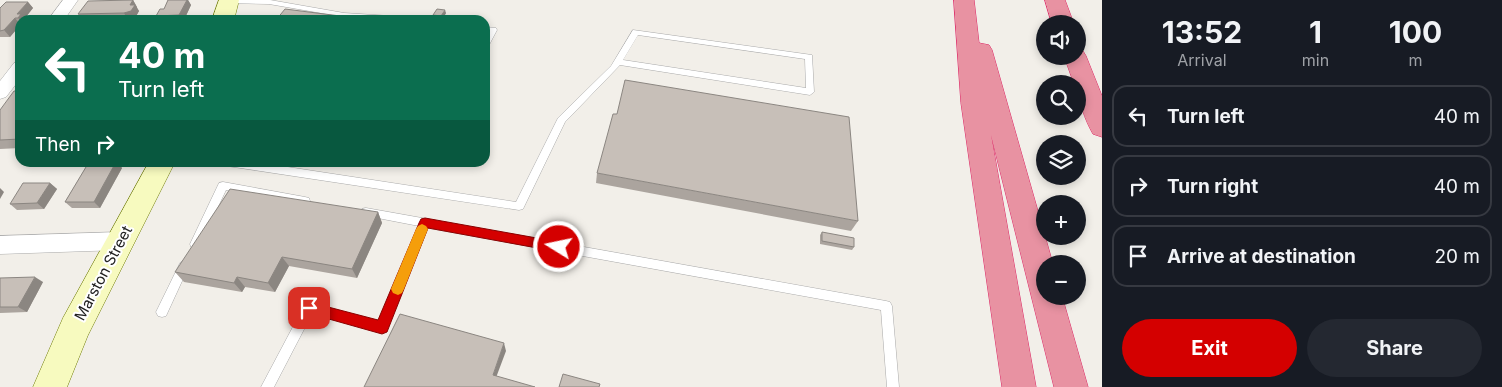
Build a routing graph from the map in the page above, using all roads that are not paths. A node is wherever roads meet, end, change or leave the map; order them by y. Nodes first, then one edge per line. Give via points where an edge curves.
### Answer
1 (71, 0) edge
2 (228, 0) edge
3 (964, 0) edge
4 (968, 0) edge
5 (1055, 0) edge
6 (60, 15) edge
7 (224, 15) edge
8 (344, 15) edge
9 (1060, 15) edge
10 (617, 62) junction
11 (1078, 65) edge
12 (15, 74) edge
13 (0, 93) edge
14 (1102, 128) edge
15 (159, 167) edge
16 (260, 167) edge
17 (319, 204) edge
18 (358, 210) edge
19 (425, 223) junction
20 (120, 241) junction
21 (0, 244) edge
22 (1036, 257) edge
23 (1048, 305) edge
24 (162, 312) dead end
25 (50, 387) edge
26 (267, 387) edge
27 (893, 387) edge
28 (1019, 387) edge
29 (1071, 387) edge

1 - 6 street
2 - 7 main road
2 - 8 lane via 269,2
3 - 28 highway via 972,103
4 - 22 highway
5 - 9 highway
10 - 10 lane via 627,64 810,92 809,58 636,32
10 - 16 lane via 562,120 519,206
11 - 14 highway
12 - 13 street
15 - 20 main road, Marston Street
17 - 24 lane via 223,186
18 - 19 lane
19 - 26 lane via 382,327 309,308
19 - 27 lane via 886,306
20 - 21 street
20 - 25 main road, Marston Street via 74,328
23 - 29 highway

